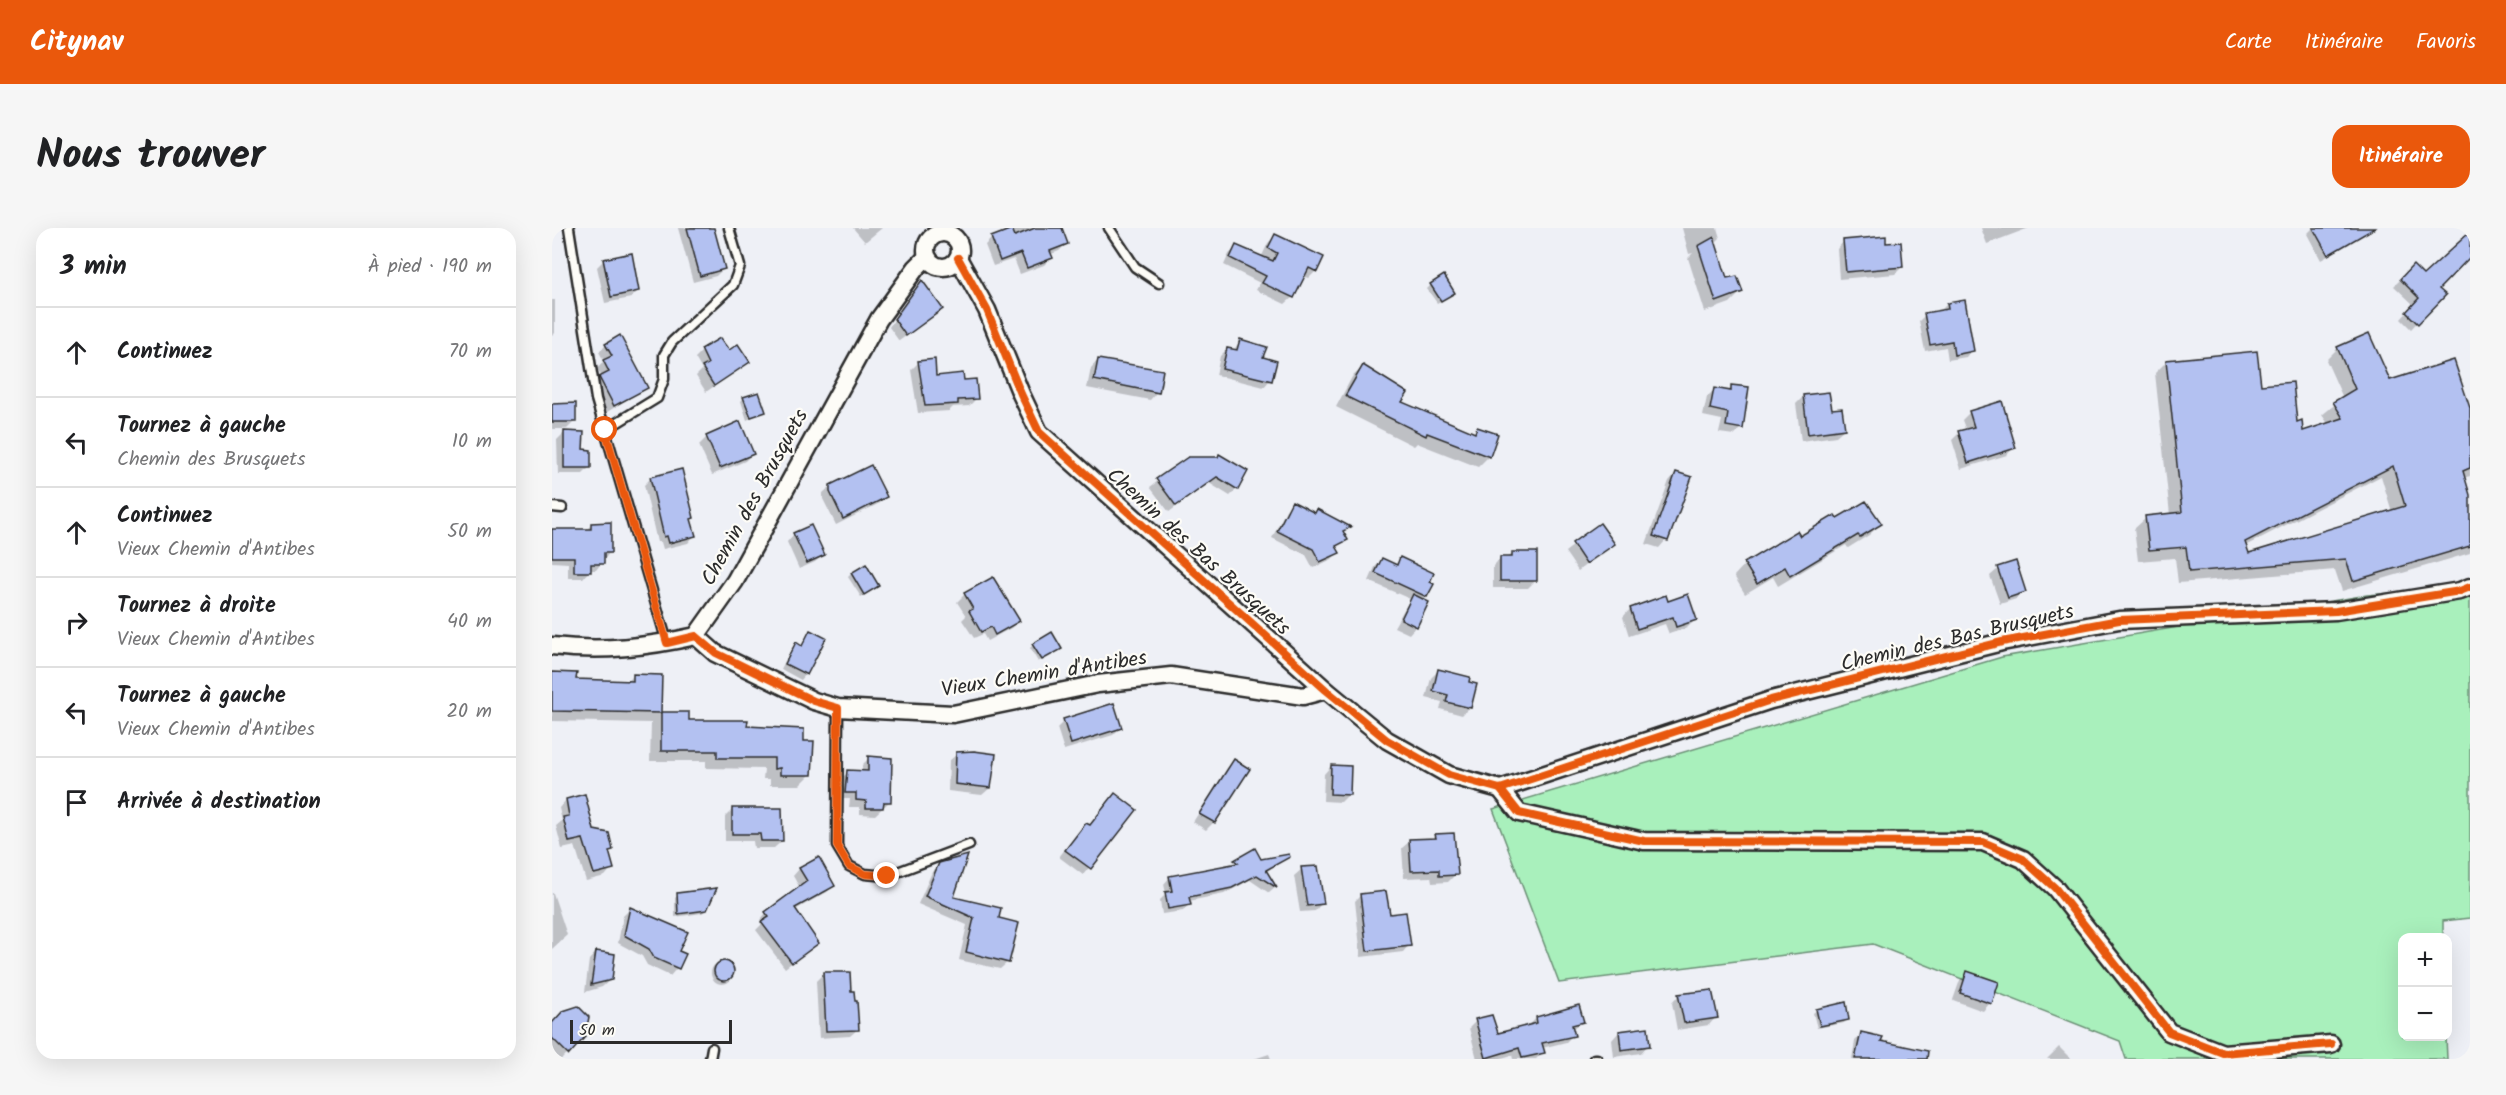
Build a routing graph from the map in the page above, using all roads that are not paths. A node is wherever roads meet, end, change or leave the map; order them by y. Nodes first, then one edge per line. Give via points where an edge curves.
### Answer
1 (569, 228) edge
2 (729, 228) edge
3 (1109, 228) edge
4 (946, 230) edge
5 (927, 257) junction
6 (958, 258) junction
7 (1159, 283) dead end
8 (605, 430) junction
9 (552, 507) edge
10 (562, 508) dead end
11 (2470, 587) edge
12 (696, 636) junction
13 (667, 643) junction
14 (552, 646) edge
15 (1326, 690) junction
16 (838, 708) junction
17 (1500, 789) junction
18 (969, 845) dead end
19 (2331, 1044) dead end
20 (712, 1048) dead end
21 (710, 1059) edge

1 - 8 lane
2 - 8 lane via 740,266 733,285 672,342 664,355 664,378 657,398
3 - 7 lane via 1135,267
4 - 5 street via 930,239
4 - 6 street via 958,241
5 - 6 street via 944,268
5 - 12 street, Chemin des Brusquets via 879,319 735,581
6 - 15 street, Chemin des Bas Brusquets via 987,310 1039,432
8 - 13 lane
9 - 10 lane
11 - 17 street, Chemin des Bas Brusquets via 2336,611 2119,620 2002,642 1771,700
12 - 13 street
12 - 16 street, Vieux Chemin d'Antibes via 716,653 814,701
13 - 14 street via 585,650
15 - 16 street, Vieux Chemin d'Antibes via 1303,696 1171,676 1098,684 953,714
15 - 17 street, Chemin des Bas Brusquets via 1388,740 1449,775
16 - 18 lane via 837,846 849,866 865,874 887,876
17 - 19 street via 1519,813 1644,841 1983,842 2023,859 2055,888 2169,1032 2223,1053
20 - 21 lane

